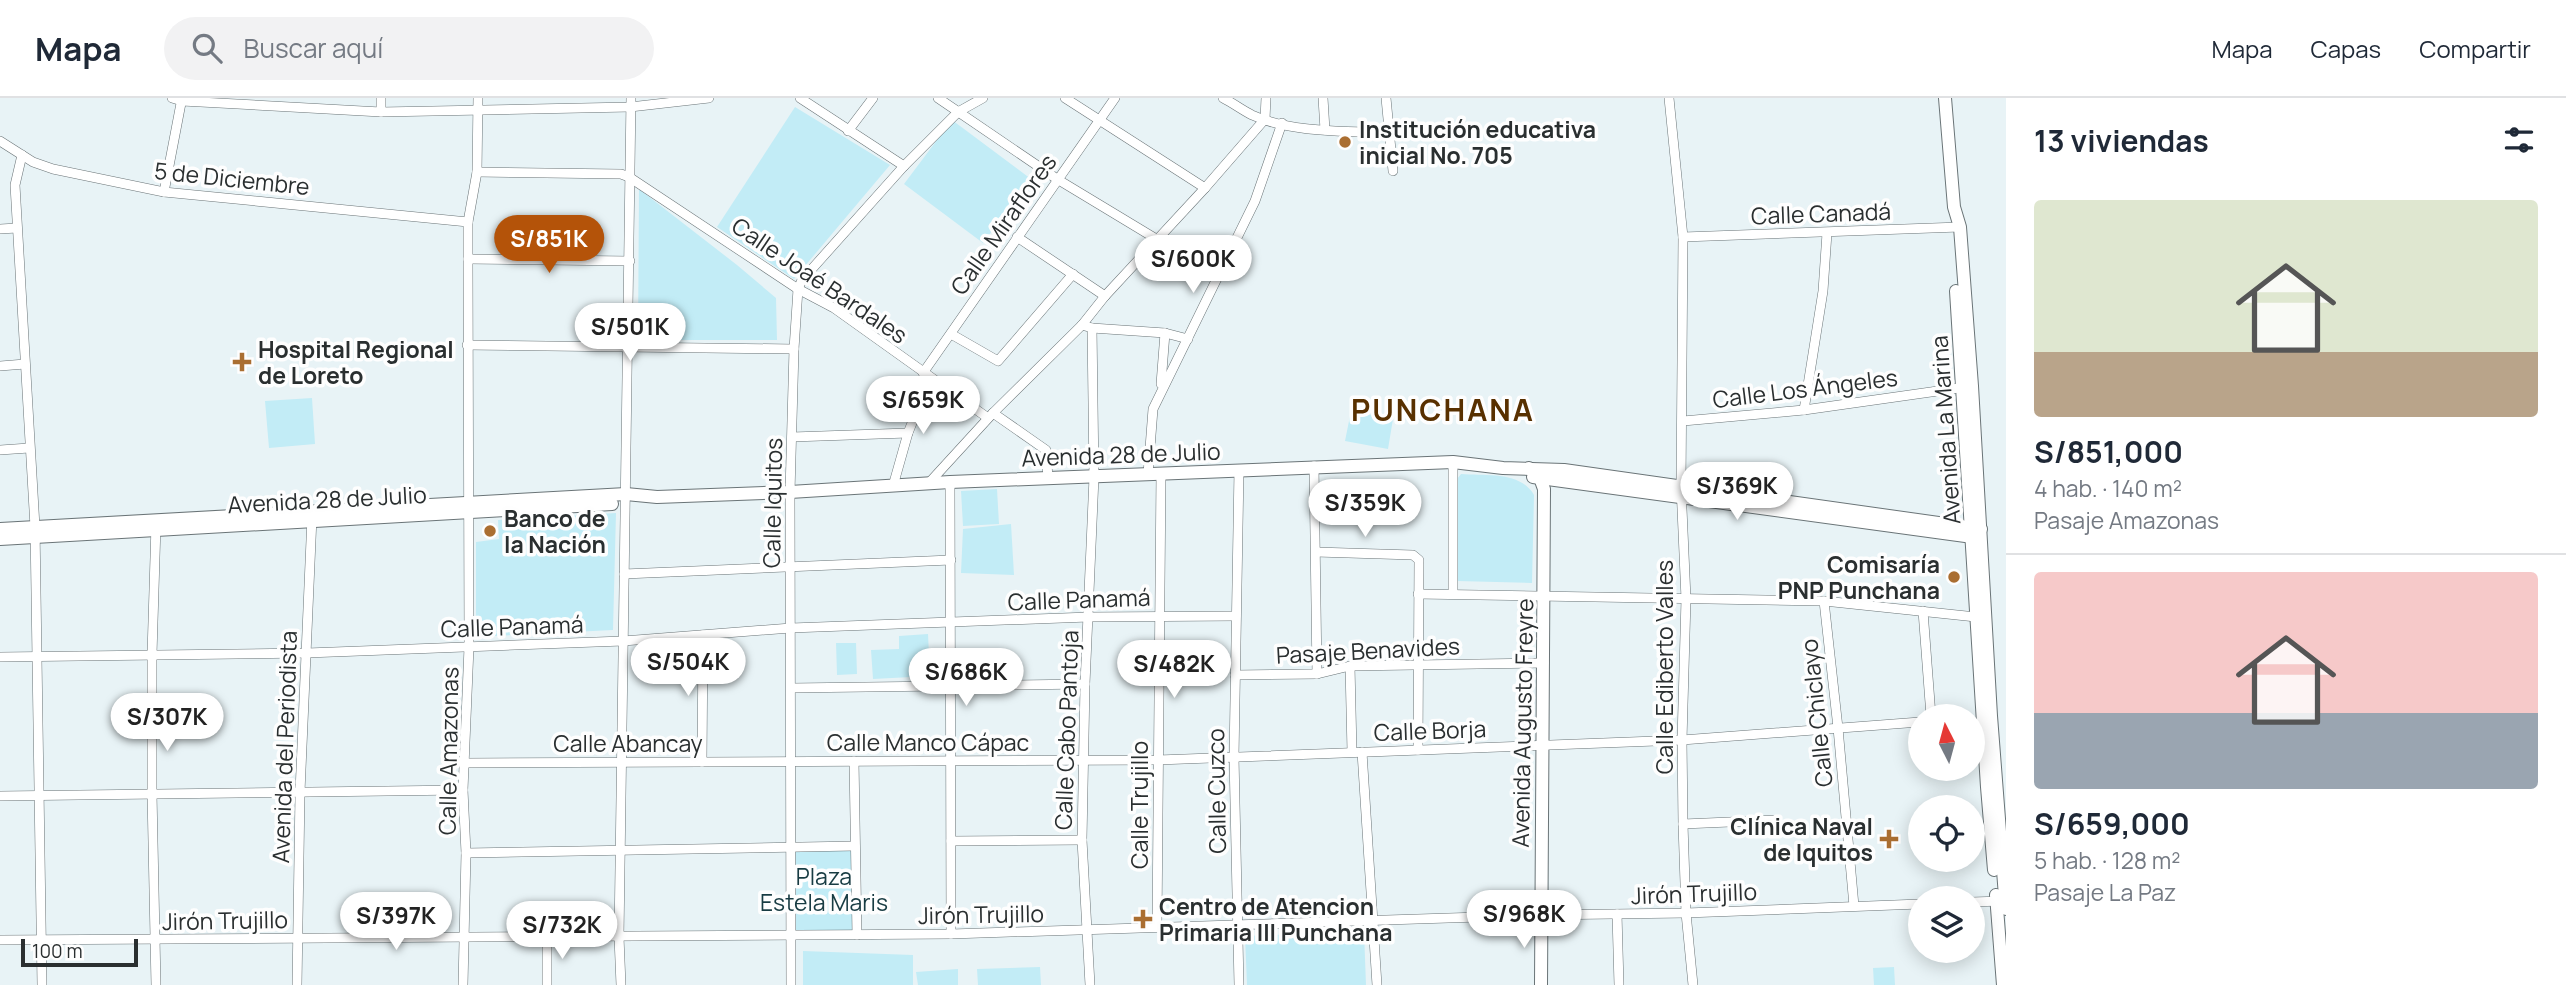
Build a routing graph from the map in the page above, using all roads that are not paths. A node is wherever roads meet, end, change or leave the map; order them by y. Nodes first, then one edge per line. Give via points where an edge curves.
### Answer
1 (381, 98) edge
2 (478, 98) edge
3 (709, 98) edge
4 (800, 98) edge
5 (873, 98) edge
6 (938, 98) edge
7 (983, 98) edge
8 (1065, 98) edge
9 (1115, 98) edge
10 (1223, 98) edge
11 (1266, 98) edge
12 (1323, 98) edge
13 (1386, 98) edge
14 (1669, 98) edge
15 (1945, 98) edge
16 (179, 99) edge
17 (559, 103) edge
18 (631, 103) edge
19 (478, 111) junction
20 (381, 112) junction
21 (958, 112) junction
22 (1265, 119) junction
23 (1099, 121) junction
24 (1282, 123) junction
25 (1325, 130) junction
26 (848, 131) junction
27 (1389, 133) junction
28 (0, 141) edge
29 (22, 155) junction
30 (904, 166) junction
31 (1393, 171) dead end
32 (477, 172) junction
33 (629, 177) junction
34 (1057, 179) junction
35 (1205, 188) junction
36 (164, 192) junction
37 (468, 222) junction
38 (17, 228) junction
39 (1956, 228) junction
40 (0, 229) edge
41 (1827, 233) junction
42 (1017, 237) junction
43 (1683, 237) junction
44 (1157, 240) junction
45 (468, 258) junction
46 (630, 261) junction
47 (1073, 274) junction
48 (798, 289) junction
49 (1105, 296) junction
50 (1087, 327) junction
51 (1165, 332) junction
52 (951, 334) junction
53 (1188, 339) junction
54 (467, 345) junction
55 (627, 348) junction
56 (793, 349) junction
57 (25, 364) junction
58 (0, 366) edge
59 (927, 375) junction
60 (1968, 387) junction
61 (1161, 390) junction
62 (1804, 410) junction
63 (991, 415) junction
64 (1683, 421) junction
65 (908, 433) junction
66 (792, 437) junction
67 (29, 448) junction
68 (0, 450) edge
69 (1453, 463) junction
70 (1314, 466) junction
71 (1503, 468) junction
72 (1529, 468) junction
73 (1239, 470) junction
74 (1155, 473) junction
75 (1094, 477) junction
76 (1048, 478) junction
77 (1540, 478) junction
78 (950, 482) junction
79 (928, 484) junction
80 (894, 486) junction
81 (790, 492) junction
82 (1682, 492) junction
83 (626, 499) junction
84 (468, 508) junction
85 (312, 516) junction
86 (156, 525) junction
87 (0, 529) edge
88 (35, 532) junction
89 (1977, 533) junction
90 (0, 540) edge
91 (1316, 552) junction
92 (951, 560) junction
93 (790, 567) junction
94 (624, 574) junction
95 (1418, 594) junction
96 (1453, 594) junction
97 (1545, 597) junction
98 (1686, 599) junction
99 (1824, 601) junction
100 (1923, 611) junction
101 (1160, 616) junction
102 (1236, 616) junction
103 (1088, 617) junction
104 (1976, 618) junction
105 (951, 624) junction
106 (790, 628) junction
107 (703, 635) junction
108 (623, 641) junction
109 (469, 647) junction
110 (307, 653) junction
111 (152, 654) junction
112 (37, 656) junction
113 (0, 657) edge
114 (1544, 663) junction
115 (1418, 665) junction
116 (1350, 666) junction
117 (1317, 674) junction
118 (1236, 675) junction
119 (1085, 684) junction
120 (951, 686) junction
121 (791, 688) junction
122 (1930, 704) edge
123 (1981, 704) edge
124 (1982, 704) edge
125 (1908, 723) edge
126 (1838, 727) junction
127 (1682, 740) junction
128 (1985, 744) edge
129 (1544, 745) junction
130 (1418, 750) junction
131 (1357, 752) junction
132 (1234, 757) junction
133 (951, 760) junction
134 (1158, 760) junction
135 (854, 761) junction
136 (1083, 761) junction
137 (702, 762) junction
138 (791, 762) junction
139 (465, 763) junction
140 (622, 763) junction
141 (464, 790) junction
142 (300, 792) junction
143 (152, 794) junction
144 (39, 795) junction
145 (0, 796) edge
146 (1776, 820) dead end
147 (1683, 824) junction
148 (1082, 840) junction
149 (951, 841) junction
150 (855, 846) junction
151 (791, 848) junction
152 (620, 849) junction
153 (467, 853) junction
154 (1985, 903) edge
155 (1908, 904) edge
156 (2003, 904) edge
157 (1854, 906) junction
158 (1686, 913) junction
159 (1616, 914) junction
160 (1540, 915) junction
161 (1372, 920) junction
162 (1237, 924) junction
163 (1157, 927) junction
164 (1087, 931) junction
165 (951, 934) junction
166 (857, 935) junction
167 (791, 936) junction
168 (296, 937) junction
169 (464, 937) junction
170 (547, 937) junction
171 (619, 937) junction
172 (0, 940) edge
173 (42, 940) junction
174 (156, 941) junction
175 (42, 985) edge
176 (156, 985) edge
177 (297, 985) edge
178 (463, 985) edge
179 (547, 985) edge
180 (621, 985) edge
181 (790, 985) edge
182 (1090, 985) edge
183 (1239, 985) edge
184 (1377, 985) edge
185 (1541, 985) edge
186 (1619, 985) edge
187 (1693, 985) edge
188 (2003, 985) edge

1 - 20 street
2 - 19 street, Calle Amazonas
3 - 18 street
4 - 26 street
5 - 26 street
6 - 21 street
7 - 21 street
8 - 23 street
9 - 23 street, Calle Miraflores
10 - 22 street
11 - 22 street
12 - 25 street
13 - 27 street
14 - 43 street, Calle Ediberto Valles
15 - 39 main road, Avenida La Marina
16 - 20 street
16 - 36 street
17 - 18 street
17 - 19 street
18 - 33 street
19 - 20 street
19 - 32 street, Calle Amazonas
21 - 30 street
21 - 34 street
22 - 24 street
22 - 35 street
23 - 34 street, Calle Miraflores
23 - 35 street
24 - 25 street
24 - 53 street via 1255,201
25 - 27 street
26 - 30 street
27 - 31 street
28 - 29 street, 5 de Diciembre
29 - 36 street, 5 de Diciembre via 53,169
29 - 38 street via 15,185
30 - 48 street
32 - 33 street
32 - 37 street, Calle Amazonas
33 - 46 street
33 - 48 street, Calle Joaé Bardales
34 - 42 street, Calle Miraflores
34 - 44 street
35 - 44 street
36 - 37 street, 5 de Diciembre
37 - 45 street, Calle Amazonas
38 - 40 street
38 - 57 street
39 - 41 street, Calle Canadá
39 - 60 main road, Avenida La Marina
41 - 43 street, Calle Canadá
41 - 62 street
42 - 47 street
42 - 52 street, Calle Miraflores
43 - 64 street, Calle Ediberto Valles
44 - 49 street
45 - 46 street
45 - 54 street, Calle Amazonas
46 - 55 street
47 - 49 street
47 - 52 street via 998,361
48 - 56 street, Calle Iquitos
48 - 59 street, Calle Joaé Bardales via 834,308
49 - 50 street
50 - 51 street
50 - 63 street
50 - 75 street, Calle Cabo Pantoja
51 - 53 street
51 - 61 street
52 - 59 street, Calle Miraflores
53 - 61 street
54 - 55 street
54 - 84 street, Calle Amazonas
55 - 56 street
55 - 83 street
56 - 66 street, Calle Iquitos
57 - 58 street
57 - 67 street
59 - 63 street, Calle Joaé Bardales
59 - 65 street, Calle Miraflores
60 - 62 street, Calle Los Ángeles
60 - 89 main road, Avenida La Marina
61 - 74 street, Calle Trujillo via 1153,409
62 - 64 street, Calle Los Ángeles
63 - 76 street, Calle Joaé Bardales via 1046,450
63 - 79 street
64 - 82 street, Calle Ediberto Valles
65 - 66 street
65 - 80 street, Calle Miraflores
66 - 81 street, Calle Iquitos
67 - 68 street
67 - 88 street
69 - 70 main road, Avenida 28 de Julio
69 - 71 main road, Avenida 28 de Julio
69 - 96 street
70 - 73 main road, Avenida 28 de Julio
70 - 91 street
71 - 72 main road, Avenida 28 de Julio
71 - 77 main road, Avenida 28 de Julio
72 - 77 main road
72 - 82 main road, Avenida 28 de Julio
73 - 74 main road, Avenida 28 de Julio
73 - 102 street, Calle Cuzco
74 - 75 main road, Avenida 28 de Julio
74 - 101 street, Calle Trujillo
75 - 76 main road, Avenida 28 de Julio
75 - 103 street, Calle Cabo Pantoja
76 - 78 main road, Avenida 28 de Julio
77 - 82 main road, Avenida 28 de Julio
77 - 97 main road, Avenida Augusto Freyre via 1544,489
78 - 79 main road, Avenida 28 de Julio
78 - 92 street
79 - 80 main road, Avenida 28 de Julio
80 - 81 main road, Avenida 28 de Julio
81 - 83 main road, Avenida 28 de Julio
81 - 93 street, Calle Iquitos
82 - 89 main road, Avenida 28 de Julio
82 - 98 street, Calle Ediberto Valles
83 - 84 main road, Avenida 28 de Julio
83 - 94 street
84 - 85 main road, Avenida 28 de Julio
84 - 109 street, Calle Amazonas
85 - 86 main road, Avenida 28 de Julio
85 - 110 street, Avenida del Periodista
86 - 88 main road, Avenida 28 de Julio
86 - 111 street
87 - 88 main road, Avenida 28 de Julio
88 - 90 main road, Avenida 28 de Julio
88 - 112 street
89 - 104 main road, Avenida La Marina
89 - 124 main road, Avenida La Marina
91 - 95 street via 1413,555 1419,560
91 - 117 street
92 - 93 street
92 - 105 street
93 - 94 street
93 - 106 street, Calle Iquitos
94 - 108 street
95 - 96 street
95 - 115 street
96 - 97 street
97 - 98 street
97 - 114 main road, Avenida Augusto Freyre
98 - 99 street
98 - 127 street, Calle Ediberto Valles
99 - 100 street
99 - 126 street, Calle Chiclayo
100 - 104 street
100 - 122 street
101 - 102 street, Calle Panamá
101 - 103 street, Calle Panamá
101 - 134 street, Calle Trujillo
102 - 118 street, Calle Cuzco
103 - 105 street, Calle Panamá
103 - 119 street, Calle Cabo Pantoja
104 - 123 main road, Avenida La Marina
105 - 106 street, Calle Panamá
105 - 120 street
106 - 107 street, Calle Panamá
106 - 121 street, Calle Iquitos
107 - 108 street, Calle Panamá
107 - 137 street
108 - 109 street, Calle Panamá
108 - 140 street
109 - 110 street, Calle Panamá
109 - 139 street, Calle Amazonas
110 - 111 street, Calle Panamá
110 - 142 street, Avenida del Periodista
111 - 112 street, Calle Panamá
111 - 143 street
112 - 113 street, Calle Panamá
112 - 144 street
114 - 115 street, Pasaje Benavides
114 - 129 main road, Avenida Augusto Freyre
115 - 116 street, Pasaje Benavides
115 - 130 street
116 - 117 street, Pasaje Benavides
116 - 131 street
117 - 118 street, Pasaje Benavides
118 - 132 street, Calle Cuzco
119 - 120 street
119 - 136 street, Calle Cabo Pantoja
120 - 121 street
120 - 133 street
121 - 138 street, Calle Iquitos
125 - 126 street, Calle Borja
126 - 127 street, Calle Borja
126 - 157 street, Calle Chiclayo
127 - 129 street, Calle Borja
127 - 147 street, Calle Ediberto Valles
128 - 156 main road, Avenida La Marina
129 - 130 street, Calle Borja
129 - 160 main road, Avenida Augusto Freyre
130 - 131 street, Calle Borja
131 - 132 street, Calle Borja
131 - 161 street
132 - 134 street, Calle Manco Cápac
132 - 162 street, Calle Cuzco
133 - 135 street, Calle Manco Cápac
133 - 136 street, Calle Manco Cápac
133 - 149 street
134 - 136 street, Calle Manco Cápac
134 - 163 street, Calle Trujillo
135 - 138 street, Calle Manco Cápac
135 - 150 street
136 - 148 street, Calle Cabo Pantoja
137 - 138 street, Calle Abancay
137 - 140 street, Calle Abancay
138 - 151 street, Calle Iquitos
139 - 140 street, Calle Abancay
139 - 141 street, Calle Amazonas
140 - 152 street
141 - 142 street
141 - 153 street, Calle Amazonas
142 - 143 street
142 - 168 street, Avenida del Periodista
143 - 144 street
143 - 174 street
144 - 145 street
144 - 173 street
146 - 147 street
147 - 158 street, Calle Ediberto Valles
148 - 149 street
148 - 164 street, Calle Cabo Pantoja
149 - 165 street
150 - 151 street
150 - 166 street
151 - 152 street
151 - 167 street, Calle Iquitos
152 - 153 street
152 - 171 street
153 - 169 street, Calle Amazonas
154 - 156 street
155 - 157 street, Jirón Trujillo
156 - 188 main road, Avenida La Marina
157 - 158 street, Jirón Trujillo
158 - 159 street, Jirón Trujillo
158 - 187 street, Calle Ediberto Valles
159 - 160 street, Jirón Trujillo
159 - 186 street
160 - 161 street, Jirón Trujillo
160 - 185 main road, Avenida Augusto Freyre
161 - 162 street, Jirón Trujillo
161 - 184 street
162 - 163 street, Jirón Trujillo
162 - 183 street, Calle Cuzco
163 - 164 street, Jirón Trujillo
164 - 165 street, Jirón Trujillo
164 - 182 street, Calle Cabo Pantoja
165 - 166 street, Jirón Trujillo
166 - 167 street, Jirón Trujillo
167 - 171 street, Jirón Trujillo
167 - 181 street, Calle Iquitos
168 - 169 street, Jirón Trujillo
168 - 174 street, Jirón Trujillo
168 - 177 street, Avenida del Periodista
169 - 170 street, Jirón Trujillo
169 - 178 street, Calle Amazonas
170 - 171 street, Jirón Trujillo
170 - 179 street
171 - 180 street
172 - 173 street, Jirón Trujillo
173 - 174 street, Jirón Trujillo
173 - 175 street
174 - 176 street

